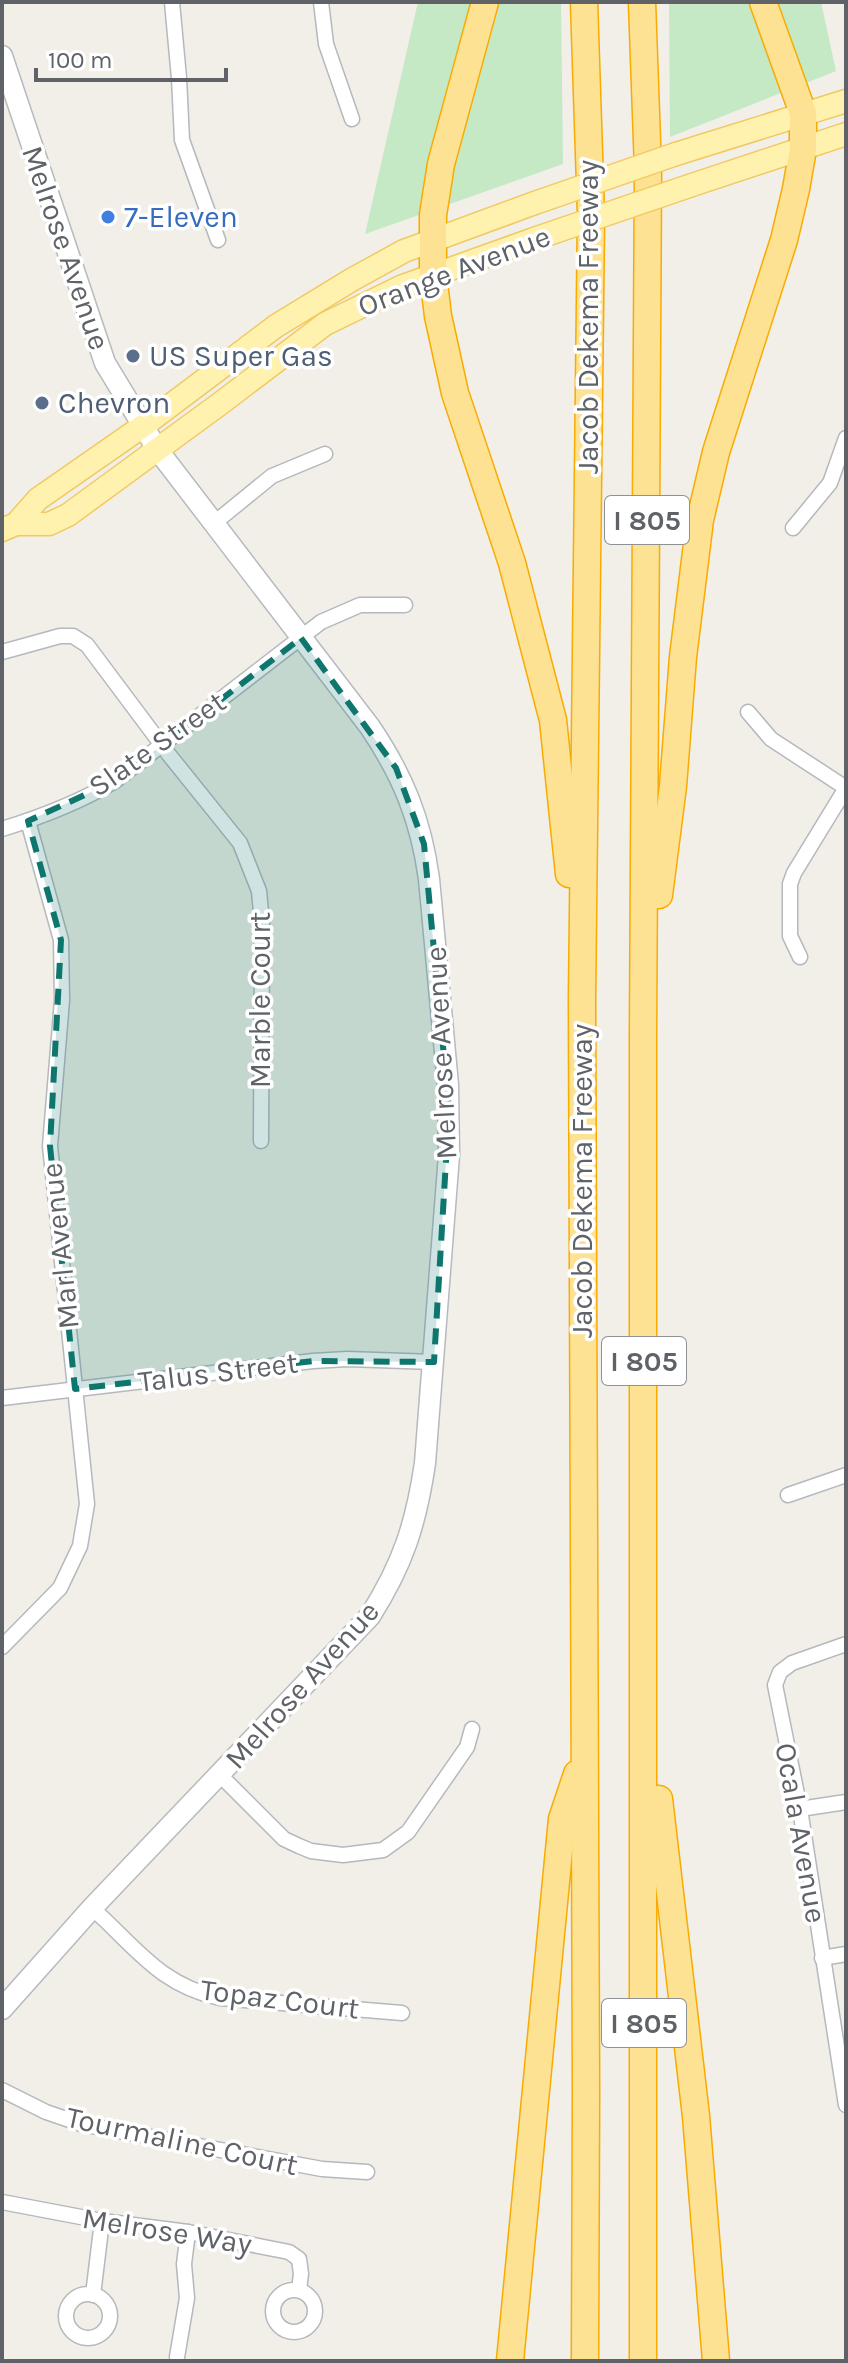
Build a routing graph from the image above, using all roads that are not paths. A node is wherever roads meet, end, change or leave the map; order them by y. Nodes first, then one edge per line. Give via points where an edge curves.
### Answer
1 (172, 2) edge
2 (321, 2) edge
3 (485, 2) edge
4 (584, 2) edge
5 (642, 2) edge
6 (763, 2) edge
7 (2, 56) edge
8 (846, 101) edge
9 (803, 113) junction
10 (352, 119) dead end
11 (846, 134) edge
12 (803, 149) junction
13 (433, 239) junction
14 (218, 240) dead end
15 (433, 275) junction
16 (143, 426) junction
17 (846, 438) edge
18 (157, 449) junction
19 (325, 454) dead end
20 (213, 524) junction
21 (9, 527) edge
22 (793, 528) dead end
23 (405, 605) dead end
24 (301, 638) junction
25 (2, 652) edge
26 (748, 712) dead end
27 (162, 745) junction
28 (846, 788) edge
29 (28, 821) junction
30 (2, 829) edge
31 (800, 957) dead end
32 (582, 1000) junction
33 (643, 1037) junction
34 (261, 1141) dead end
35 (434, 1362) junction
36 (75, 1389) junction
37 (2, 1398) edge
38 (846, 1475) edge
39 (788, 1495) dead end
40 (846, 1644) edge
41 (2, 1647) edge
42 (645, 1684) junction
43 (472, 1729) dead end
44 (584, 1751) junction
45 (220, 1775) junction
46 (846, 1802) edge
47 (800, 1809) junction
48 (92, 1908) junction
49 (846, 1954) edge
50 (822, 1958) junction
51 (2, 2009) edge
52 (402, 2013) dead end
53 (2, 2090) edge
54 (846, 2105) edge
55 (367, 2172) dead end
56 (2, 2202) edge
57 (102, 2221) junction
58 (188, 2232) junction
59 (299, 2290) dead end
60 (93, 2295) dead end
61 (177, 2357) dead end
62 (510, 2361) edge
63 (585, 2361) edge
64 (643, 2361) edge
65 (716, 2361) edge

1 - 14 street via 182,140
2 - 10 street via 326,44
3 - 13 highway via 441,164
4 - 32 highway, Jacob Dekema Freeway / I 805 via 591,230
5 - 33 highway, Jacob Dekema Freeway / I 805 via 648,170
6 - 9 highway
7 - 16 street, Melrose Avenue via 105,363
8 - 9 main road, Orange Avenue
9 - 12 highway
9 - 13 main road, Orange Avenue, bridge
11 - 12 main road, Orange Avenue
12 - 15 main road, Orange Avenue, bridge
12 - 33 highway via 784,240 716,452 700,520
13 - 15 highway
13 - 16 main road, Orange Avenue via 276,326
15 - 18 main road, Orange Avenue via 325,324
15 - 32 highway via 455,393 512,563 553,720
16 - 18 street, Melrose Avenue
16 - 21 main road, Orange Avenue via 38,499
17 - 22 street via 830,483
18 - 20 street, Melrose Avenue
18 - 21 main road, Orange Avenue via 68,515 49,524
19 - 20 street via 272,476
20 - 24 street, Melrose Avenue
23 - 24 street, Slate Street via 360,605 321,622
24 - 27 street, Slate Street
24 - 35 street, Melrose Avenue via 396,768 424,844 449,1110
25 - 27 street, Marble Court via 73,636 87,645
26 - 28 street via 771,739
27 - 29 street, Slate Street via 96,792
27 - 34 street, Marble Court via 240,843 259,891
28 - 31 street via 790,884 790,936
29 - 30 street, Slate Street
29 - 36 street, Marl Avenue via 61,940 62,1000 50,1146
32 - 44 highway, Jacob Dekema Freeway / I 805
33 - 42 highway, Jacob Dekema Freeway / I 805
35 - 36 street, Talus Street via 313,1361
35 - 45 street, Melrose Avenue via 420,1498 392,1581 370,1616
36 - 37 street, Talus Street
36 - 41 street, Marl Avenue via 87,1504 80,1546 60,1588
38 - 39 street
40 - 47 street, Ocala Avenue via 792,1663 775,1685
42 - 64 highway, Jacob Dekema Freeway / I 805
42 - 65 highway via 696,2116
43 - 45 street via 467,1747 408,1832 383,1850 343,1855 299,1846 284,1839
44 - 62 highway via 562,1819
44 - 63 highway, Jacob Dekema Freeway / I 805
45 - 48 street, Melrose Avenue
46 - 47 street
47 - 50 street, Ocala Avenue
48 - 51 street, Melrose Avenue
48 - 52 street, Topaz Court via 157,1971 197,1993
49 - 50 street
50 - 54 street, Ocala Avenue
53 - 55 street, Tourmaline Court via 81,2124 322,2169
56 - 57 street, Melrose Way
57 - 58 street, Melrose Way
57 - 60 street
58 - 59 street, Melrose Way via 289,2252 299,2259
58 - 61 street via 187,2298

